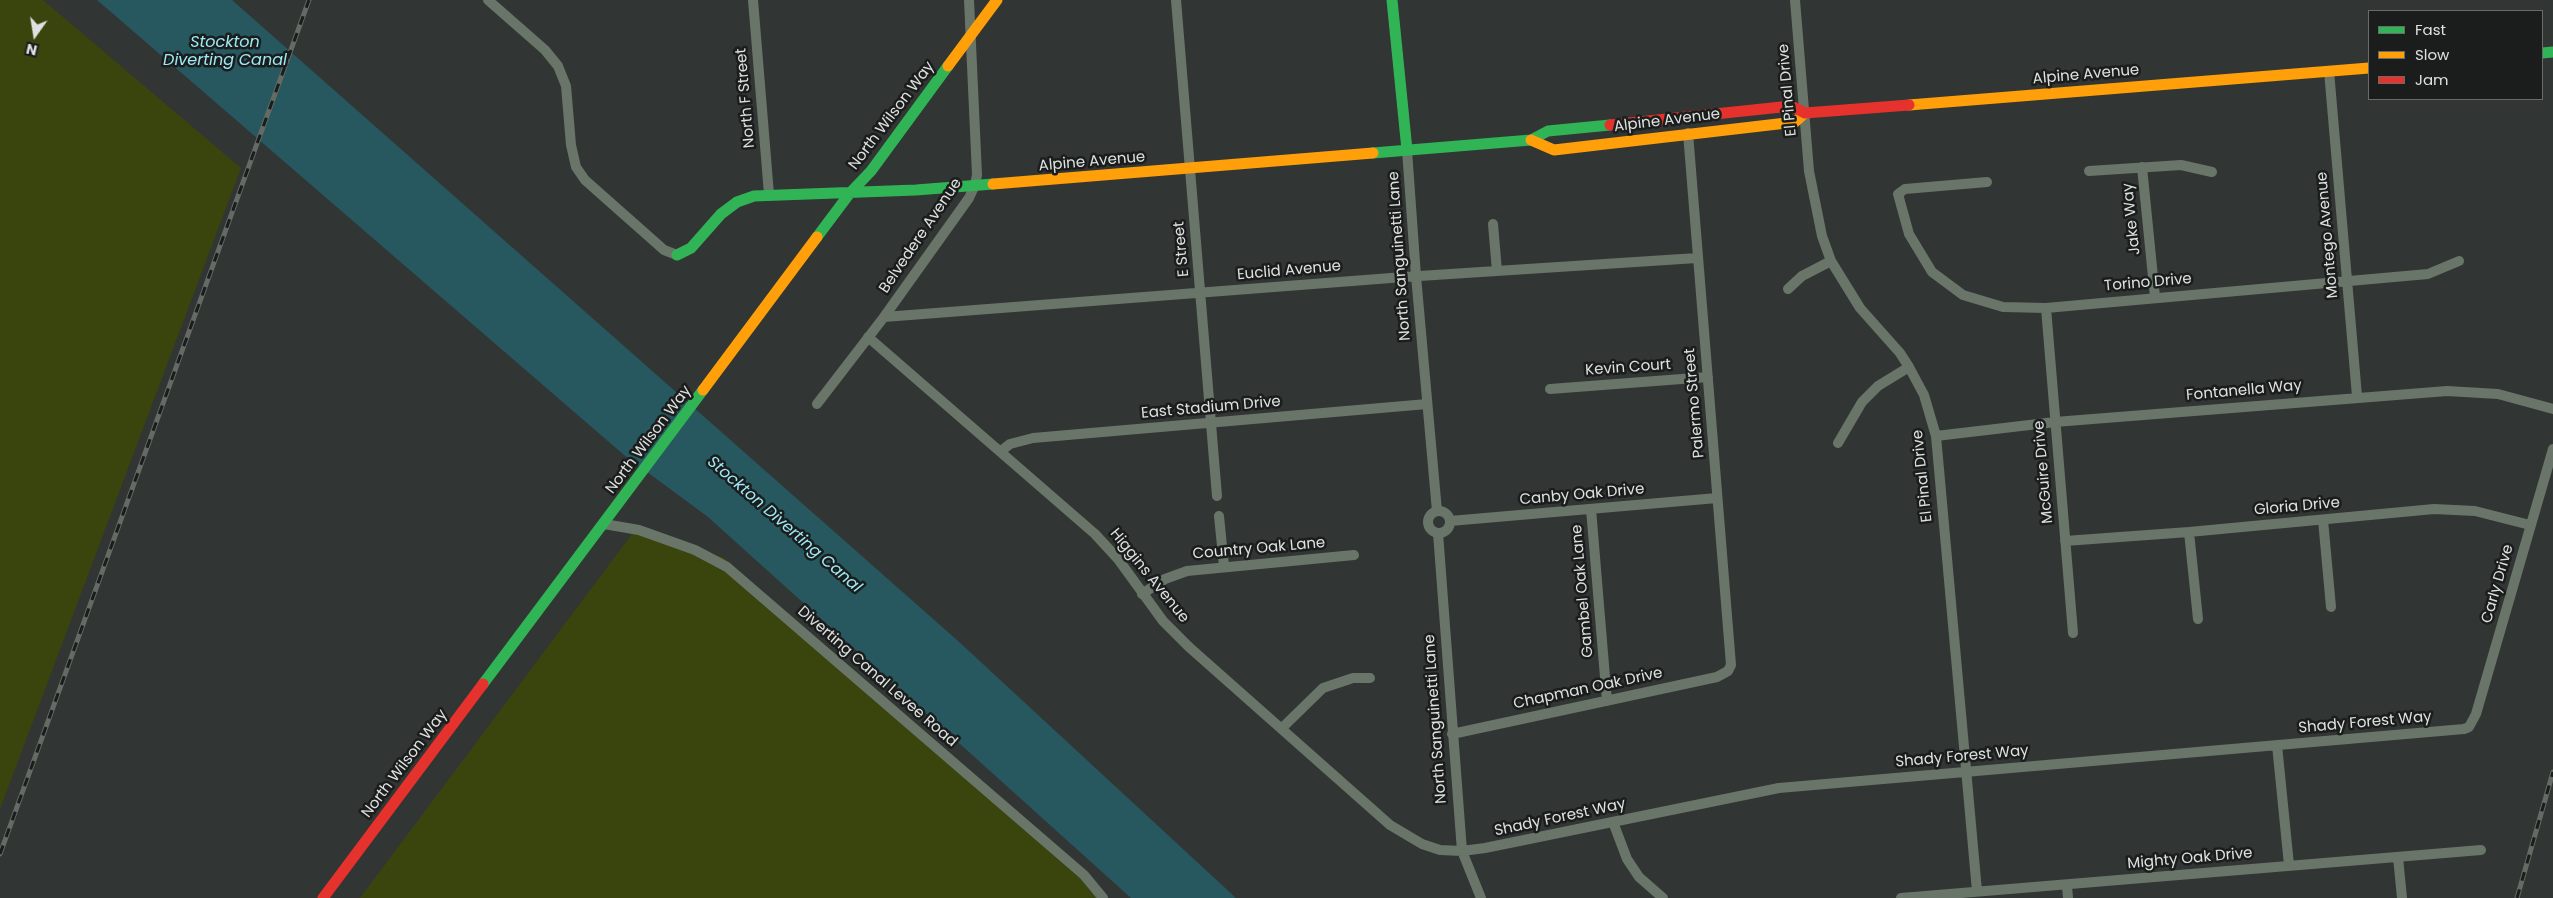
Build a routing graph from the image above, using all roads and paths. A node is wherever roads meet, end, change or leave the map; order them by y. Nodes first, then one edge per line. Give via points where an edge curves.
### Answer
1 (488, 0) edge
2 (753, 0) edge
3 (969, 0) edge
4 (997, 0) edge
5 (1176, 0) edge
6 (1392, 0) edge
7 (1795, 0) edge
8 (970, 35) junction
9 (2368, 68) edge
10 (2329, 71) junction
11 (1805, 113) junction
12 (1688, 133) junction
13 (1531, 140) junction
14 (1407, 150) junction
15 (2142, 167) junction
16 (1190, 169) junction
17 (2089, 171) dead end
18 (2212, 172) dead end
19 (1987, 182) dead end
20 (975, 185) junction
21 (769, 194) junction
22 (850, 194) junction
23 (1493, 224) dead end
24 (677, 255) joint
25 (1697, 258) junction
26 (1831, 261) junction
27 (2459, 261) dead end
28 (1497, 270) junction
29 (1416, 276) junction
30 (2348, 280) junction
31 (1788, 289) dead end
32 (1200, 294) junction
33 (2155, 298) junction
34 (2046, 308) junction
35 (884, 317) junction
36 (868, 337) junction
37 (1909, 367) junction
38 (1708, 377) junction
39 (1550, 389) dead end
40 (2357, 396) junction
41 (817, 404) dead end
42 (1427, 404) junction
43 (2553, 409) edge
44 (2055, 422) junction
45 (1212, 423) junction
46 (1936, 436) junction
47 (1838, 443) dead end
48 (2553, 449) edge
49 (1001, 451) junction
50 (1217, 496) dead end
51 (1717, 498) junction
52 (1591, 509) junction
53 (1438, 511) junction
54 (1219, 516) dead end
55 (2323, 520) junction
56 (1450, 522) junction
57 (604, 524) junction
58 (2530, 525) junction
59 (2189, 532) junction
60 (1438, 533) junction
61 (2065, 541) junction
62 (1354, 555) dead end
63 (1224, 566) junction
64 (1142, 594) junction
65 (2331, 607) dead end
66 (2198, 619) dead end
67 (2073, 633) dead end
68 (1728, 671) joint
69 (1370, 678) dead end
70 (1607, 701) junction
71 (2469, 727) joint
72 (1282, 728) junction
73 (1452, 734) junction
74 (2277, 745) junction
75 (1964, 772) junction
76 (1613, 822) junction
77 (2481, 850) dead end
78 (1462, 851) junction
79 (2398, 857) junction
80 (2289, 865) junction
81 (2068, 886) junction
82 (1976, 891) junction
83 (323, 898) edge
84 (1103, 898) edge
85 (1481, 898) edge
86 (1663, 898) edge
87 (1901, 898) edge
88 (2068, 898) edge
89 (2402, 898) edge

1 - 24 street via 545,50 558,66 566,86 571,146 584,180 664,250
2 - 21 street, North F Street
3 - 8 street, Belvedere Avenue
4 - 8 street, North Wilson Way
5 - 16 street, E Street
6 - 14 street, North Sanguinetti Lane
7 - 11 street, El Pinal Drive
8 - 20 street, Belvedere Avenue via 978,175
8 - 22 street, North Wilson Way via 871,171
9 - 10 street, Alpine Avenue
10 - 11 street, Alpine Avenue
10 - 30 street, Montego Avenue
11 - 12 street, Alpine Avenue via 1795,122
11 - 13 street, Alpine Avenue via 1792,106 1683,116 1548,131
11 - 26 street, El Pinal Drive via 1814,203
12 - 13 street, Alpine Avenue via 1554,150
12 - 25 street, Palermo Street
13 - 14 street, Alpine Avenue
14 - 16 street, Alpine Avenue
14 - 29 street, North Sanguinetti Lane
15 - 17 street
15 - 18 street via 2181,164
15 - 33 street, Jake Way
16 - 20 street, Alpine Avenue
16 - 32 street, E Street
19 - 34 street, Torino Drive via 1905,190 1898,194 1909,234 1932,272 1963,295 2003,308
20 - 22 street, Alpine Avenue
20 - 35 street, Belvedere Avenue
21 - 22 street, Alpine Avenue
21 - 24 street, Alpine Avenue via 738,202 721,214 691,248
22 - 57 street, North Wilson Way
23 - 28 street
25 - 28 street, Euclid Avenue
25 - 38 street, Palermo Street
26 - 31 street via 1802,276
26 - 37 street, El Pinal Drive via 1860,308
27 - 30 street, Torino Drive via 2428,274
28 - 29 street, Euclid Avenue
29 - 32 street, Euclid Avenue
29 - 42 street, North Sanguinetti Lane
30 - 33 street, Torino Drive
30 - 40 street, Montego Avenue
32 - 35 street, Euclid Avenue
32 - 45 street, E Street
33 - 34 street, Torino Drive
34 - 44 street, McGuire Drive
35 - 36 street, Belvedere Avenue
36 - 41 street, Belvedere Avenue
36 - 49 street, Higgins Avenue
37 - 46 street, El Pinal Drive via 1924,395
37 - 47 street via 1878,386 1862,402
38 - 39 street, Kevin Court
38 - 51 street, Palermo Street
40 - 43 street, Fontanella Way via 2470,391 2498,394
40 - 44 street, Fontanella Way
42 - 45 street, East Stadium Drive
42 - 53 street, North Sanguinetti Lane
44 - 46 street, Fontanella Way
44 - 61 street, McGuire Drive
45 - 49 street, East Stadium Drive via 1033,438 1010,444
45 - 50 street, E Street
46 - 75 street, El Pinal Drive
48 - 58 street, Carly Drive
49 - 64 street, Higgins Avenue via 1095,534 1118,559
51 - 52 street, Canby Oak Drive
51 - 68 street, Palermo Street via 1731,658
52 - 56 street, Canby Oak Drive
52 - 70 street, Gambel Oak Lane
53 - 56 street via 1448,515
53 - 60 street via 1431,514 1428,524
54 - 63 street
55 - 58 street, Gloria Drive via 2456,509 2496,515
55 - 59 street, Gloria Drive
55 - 65 street
56 - 60 street via 1445,531
57 - 83 street, North Wilson Way
57 - 84 street, Diverting Canal Levee Road via 639,530 695,550 727,567 1084,875
58 - 71 street, Carly Drive via 2476,714
59 - 61 street, Gloria Drive
59 - 66 street
60 - 73 street, North Sanguinetti Lane
61 - 67 street, McGuire Drive
62 - 63 street, Country Oak Lane
63 - 64 street, Country Oak Lane via 1187,571
64 - 72 street, Higgins Avenue via 1189,647
68 - 70 street, Chapman Oak Drive
69 - 72 street via 1352,678 1323,688
70 - 73 street, Chapman Oak Drive
71 - 74 street, Shady Forest Way
72 - 78 street, Higgins Avenue via 1390,825 1422,844 1440,850
73 - 78 street, North Sanguinetti Lane
74 - 75 street, Shady Forest Way
74 - 80 street
75 - 76 street, Shady Forest Way via 1779,788
75 - 82 street, El Pinal Drive
76 - 78 street, Shady Forest Way
76 - 86 street via 1627,859 1639,876
77 - 79 street, Mighty Oak Drive
78 - 85 street, North Sanguinetti Lane
79 - 80 street, Mighty Oak Drive
79 - 89 street
80 - 81 street, Mighty Oak Drive
81 - 82 street, Mighty Oak Drive
81 - 88 street
82 - 87 street, Mighty Oak Drive

